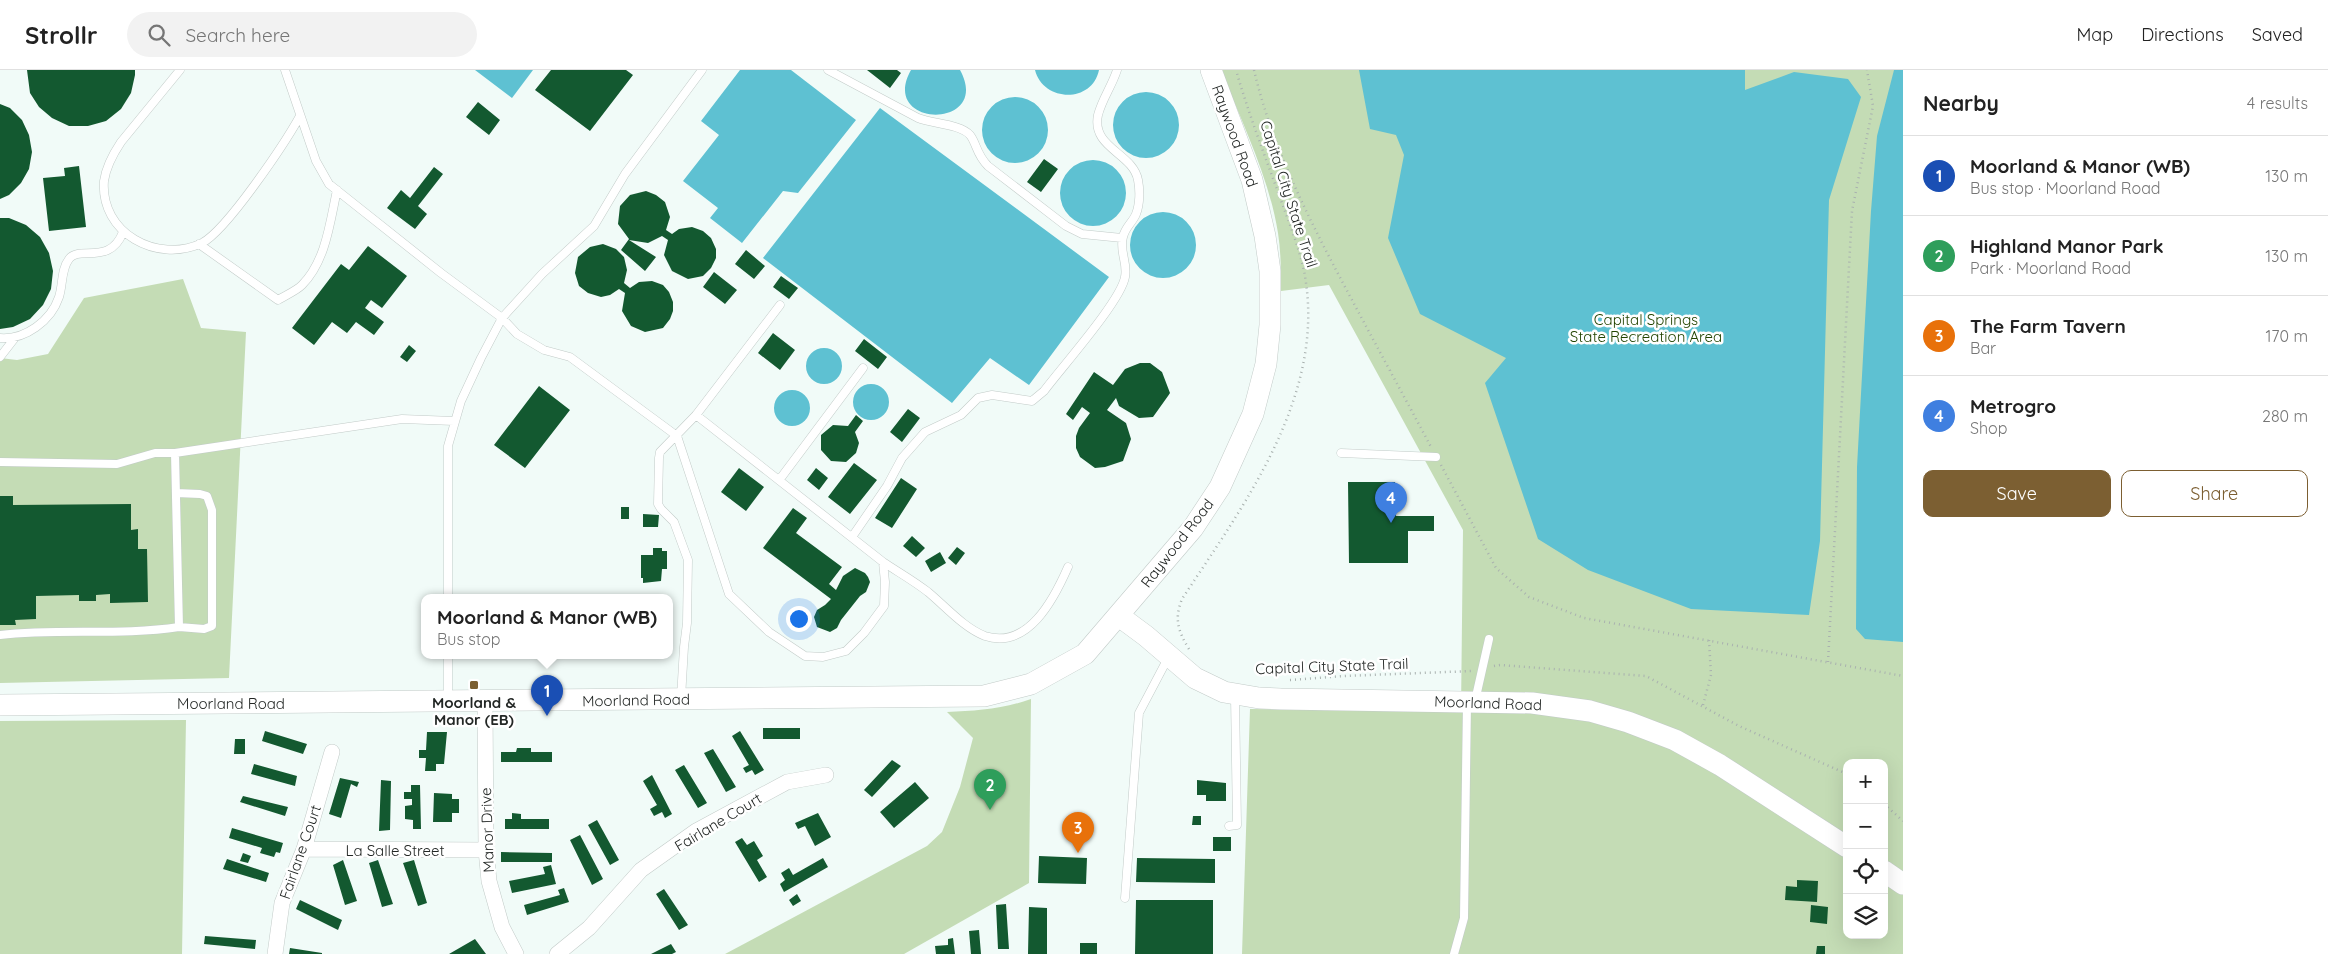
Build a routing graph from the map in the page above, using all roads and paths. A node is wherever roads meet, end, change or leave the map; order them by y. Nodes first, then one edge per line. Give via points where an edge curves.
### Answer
1 (180, 70) edge
2 (285, 70) edge
3 (702, 70) edge
4 (828, 70) edge
5 (1117, 70) edge
6 (1211, 70) edge
7 (1236, 70) edge
8 (1254, 70) edge
9 (1867, 70) edge
10 (300, 116) junction
11 (337, 190) junction
12 (123, 232) junction
13 (1122, 238) junction
14 (199, 244) junction
15 (780, 305) dead end
16 (502, 318) junction
17 (0, 338) edge
18 (14, 339) junction
19 (0, 357) edge
20 (863, 368) dead end
21 (696, 415) junction
22 (454, 421) junction
23 (677, 436) junction
24 (175, 453) junction
25 (1342, 453) dead end
26 (1436, 456) junction
27 (0, 462) edge
28 (780, 479) junction
29 (176, 493) junction
30 (852, 537) junction
31 (883, 562) junction
32 (1068, 568) dead end
33 (448, 594) edge
34 (1118, 616) junction
35 (178, 627) junction
36 (0, 636) edge
37 (1489, 639) dead end
38 (1709, 640) junction
39 (1169, 656) junction
40 (1195, 656) dead end
41 (448, 659) edge
42 (1828, 662) junction
43 (1483, 670) junction
44 (1903, 676) edge
45 (1289, 680) dead end
46 (1031, 684) joint
47 (1235, 694) junction
48 (681, 700) junction
49 (448, 701) junction
50 (1471, 701) junction
51 (485, 702) junction
52 (0, 705) edge
53 (1703, 705) junction
54 (332, 752) dead end
55 (1843, 772) edge
56 (826, 775) dead end
57 (1888, 808) edge
58 (1903, 821) edge
59 (1229, 826) dead end
60 (1843, 844) edge
61 (304, 849) junction
62 (486, 850) junction
63 (1888, 874) edge
64 (1903, 884) edge
65 (1125, 898) dead end
66 (275, 954) edge
67 (516, 954) edge
68 (557, 954) edge
69 (1454, 954) edge

1 - 12 lane via 121,142 108,166 104,178 107,203
2 - 10 lane
3 - 16 lane via 624,174 594,226 542,274
4 - 13 lane via 918,118 962,129 971,137 978,156 988,166 1066,226 1082,234
5 - 13 lane via 1098,118 1101,137 1138,178 1140,195 1136,214
6 - 34 street, Raywood Road via 1252,180 1265,236 1270,271 1266,364 1253,414 1220,487 1193,528
7 - 40 path, Capital City State Trail via 1294,236 1304,271 1309,319 1304,363 1290,413 1234,518 1176,613 1181,635
8 - 26 path via 1291,178
9 - 42 path via 1873,106 1852,210
10 - 11 lane via 316,161 329,184
10 - 14 lane via 284,145 222,226
11 - 14 lane via 319,260 302,286 278,300
11 - 16 lane
12 - 14 lane via 142,244 163,251
12 - 18 lane via 120,241 103,253 74,254 68,259 59,297 48,317
13 - 30 lane via 1127,265 1121,291 1044,391 1032,401 1000,396 978,398 960,415 925,432 902,458
15 - 21 lane
16 - 22 lane
16 - 23 lane via 517,334 544,350 570,357
17 - 18 lane
18 - 19 lane
20 - 28 lane
21 - 23 lane
21 - 28 lane
22 - 24 lane via 402,420
22 - 33 lane via 448,446
23 - 31 lane via 729,594 769,632 805,656 823,657 846,651 864,633 884,606 886,582
23 - 48 lane via 660,452 657,490 661,509 674,522 688,560 688,623
24 - 27 lane via 154,453 117,464
24 - 29 lane
25 - 26 lane
26 - 38 path via 1496,568 1529,597 1584,618
28 - 30 lane
29 - 35 lane
29 - 35 lane via 208,496 212,510 212,626 204,629
30 - 31 lane
31 - 32 lane via 926,590 971,628 986,636 1003,638 1020,634 1030,626 1059,589
34 - 39 street, Moorland Road
34 - 46 street, Raywood Road via 1084,654
35 - 36 lane
37 - 43 lane
38 - 42 path
38 - 53 path via 1711,675
39 - 47 street, Moorland Road via 1195,678
39 - 65 lane via 1139,713
41 - 49 lane
42 - 44 path
43 - 45 path, Capital City State Trail
43 - 50 lane
43 - 53 path, Capital City State Trail via 1500,664 1646,676
46 - 48 street, Moorland Road via 984,696
47 - 50 street, Moorland Road via 1281,699
47 - 59 lane via 1237,825
48 - 51 street, Moorland Road
49 - 51 street, Moorland Road
49 - 52 street, Moorland Road
50 - 60 street, Moorland Road via 1532,703 1590,711 1667,737 1720,765
50 - 69 lane via 1464,918
51 - 62 street, Manor Drive
53 - 55 path, Capital City State Trail via 1739,726
54 - 61 street, Fairlane Court
56 - 68 street, Fairlane Court via 787,782 696,831 641,870 589,928
57 - 58 path
61 - 62 street, La Salle Street
61 - 66 street, Fairlane Court via 282,903
62 - 67 street, Manor Drive via 489,881 502,928
63 - 64 street

